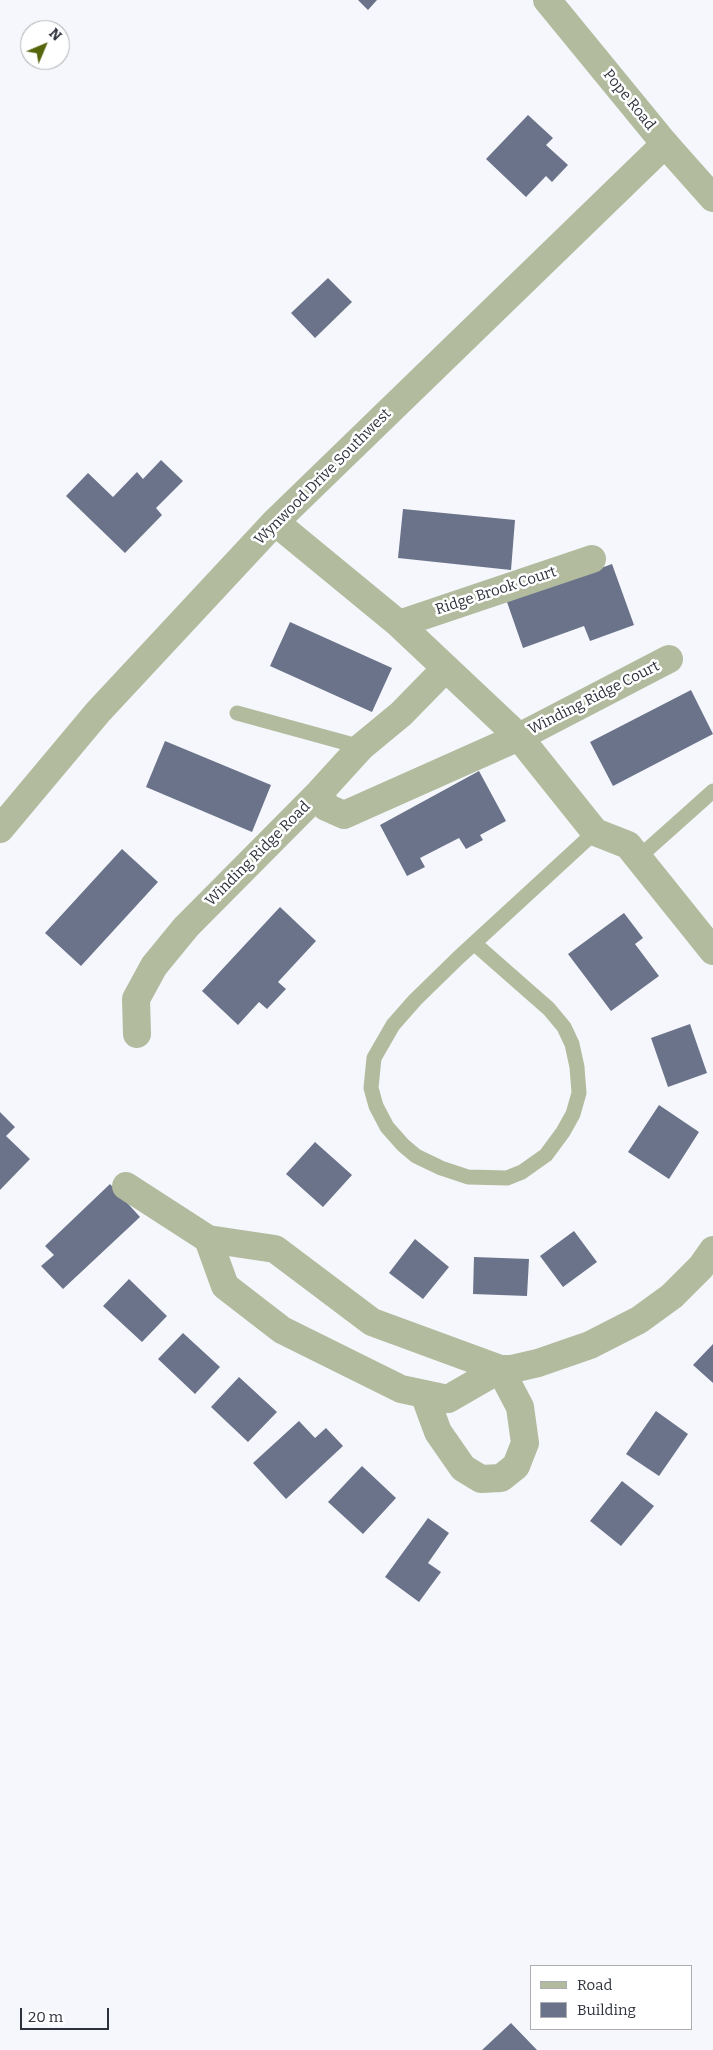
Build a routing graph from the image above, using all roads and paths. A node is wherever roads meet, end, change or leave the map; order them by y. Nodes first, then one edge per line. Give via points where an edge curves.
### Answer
1 (547, 0) edge
2 (665, 144) junction
3 (713, 198) edge
4 (275, 522) junction
5 (592, 559) dead end
6 (399, 624) junction
7 (669, 659) dead end
8 (446, 668) junction
9 (237, 713) dead end
10 (519, 737) junction
11 (361, 747) junction
12 (713, 791) edge
13 (320, 792) junction
14 (0, 829) edge
15 (595, 832) junction
16 (638, 858) junction
17 (475, 944) junction
18 (713, 952) edge
19 (137, 1034) dead end
20 (126, 1186) dead end
21 (208, 1239) junction
22 (713, 1250) edge
23 (500, 1369) junction
24 (424, 1394) junction

1 - 2 street, Pope Road
2 - 3 street, Pope Road
2 - 4 street, Wynwood Drive Southwest
4 - 6 street
4 - 14 street, Wynwood Drive Southwest via 98,712
5 - 6 street, Ridge Brook Court
6 - 8 street
7 - 10 street, Winding Ridge Court
8 - 10 street
8 - 11 street via 401,714
9 - 11 lane
10 - 13 street, Winding Ridge Road via 344,816 326,807
10 - 15 street
11 - 13 street
12 - 16 lane
13 - 19 street, Winding Ridge Road via 186,927 154,966 136,999
15 - 16 street via 628,845
15 - 17 lane
16 - 18 street
17 - 17 lane via 441,974 393,1025 374,1058 371,1088 387,1127 416,1156 468,1177 507,1178 546,1155 563,1132 579,1093 577,1067 564,1027
20 - 21 street
21 - 23 street via 275,1249 372,1322
21 - 24 street via 225,1286 282,1330 401,1389
22 - 23 street via 672,1296 639,1320 590,1345 538,1363
23 - 24 street via 448,1398
23 - 24 street via 520,1406 525,1443 516,1466 501,1478 481,1479 463,1468 438,1432

